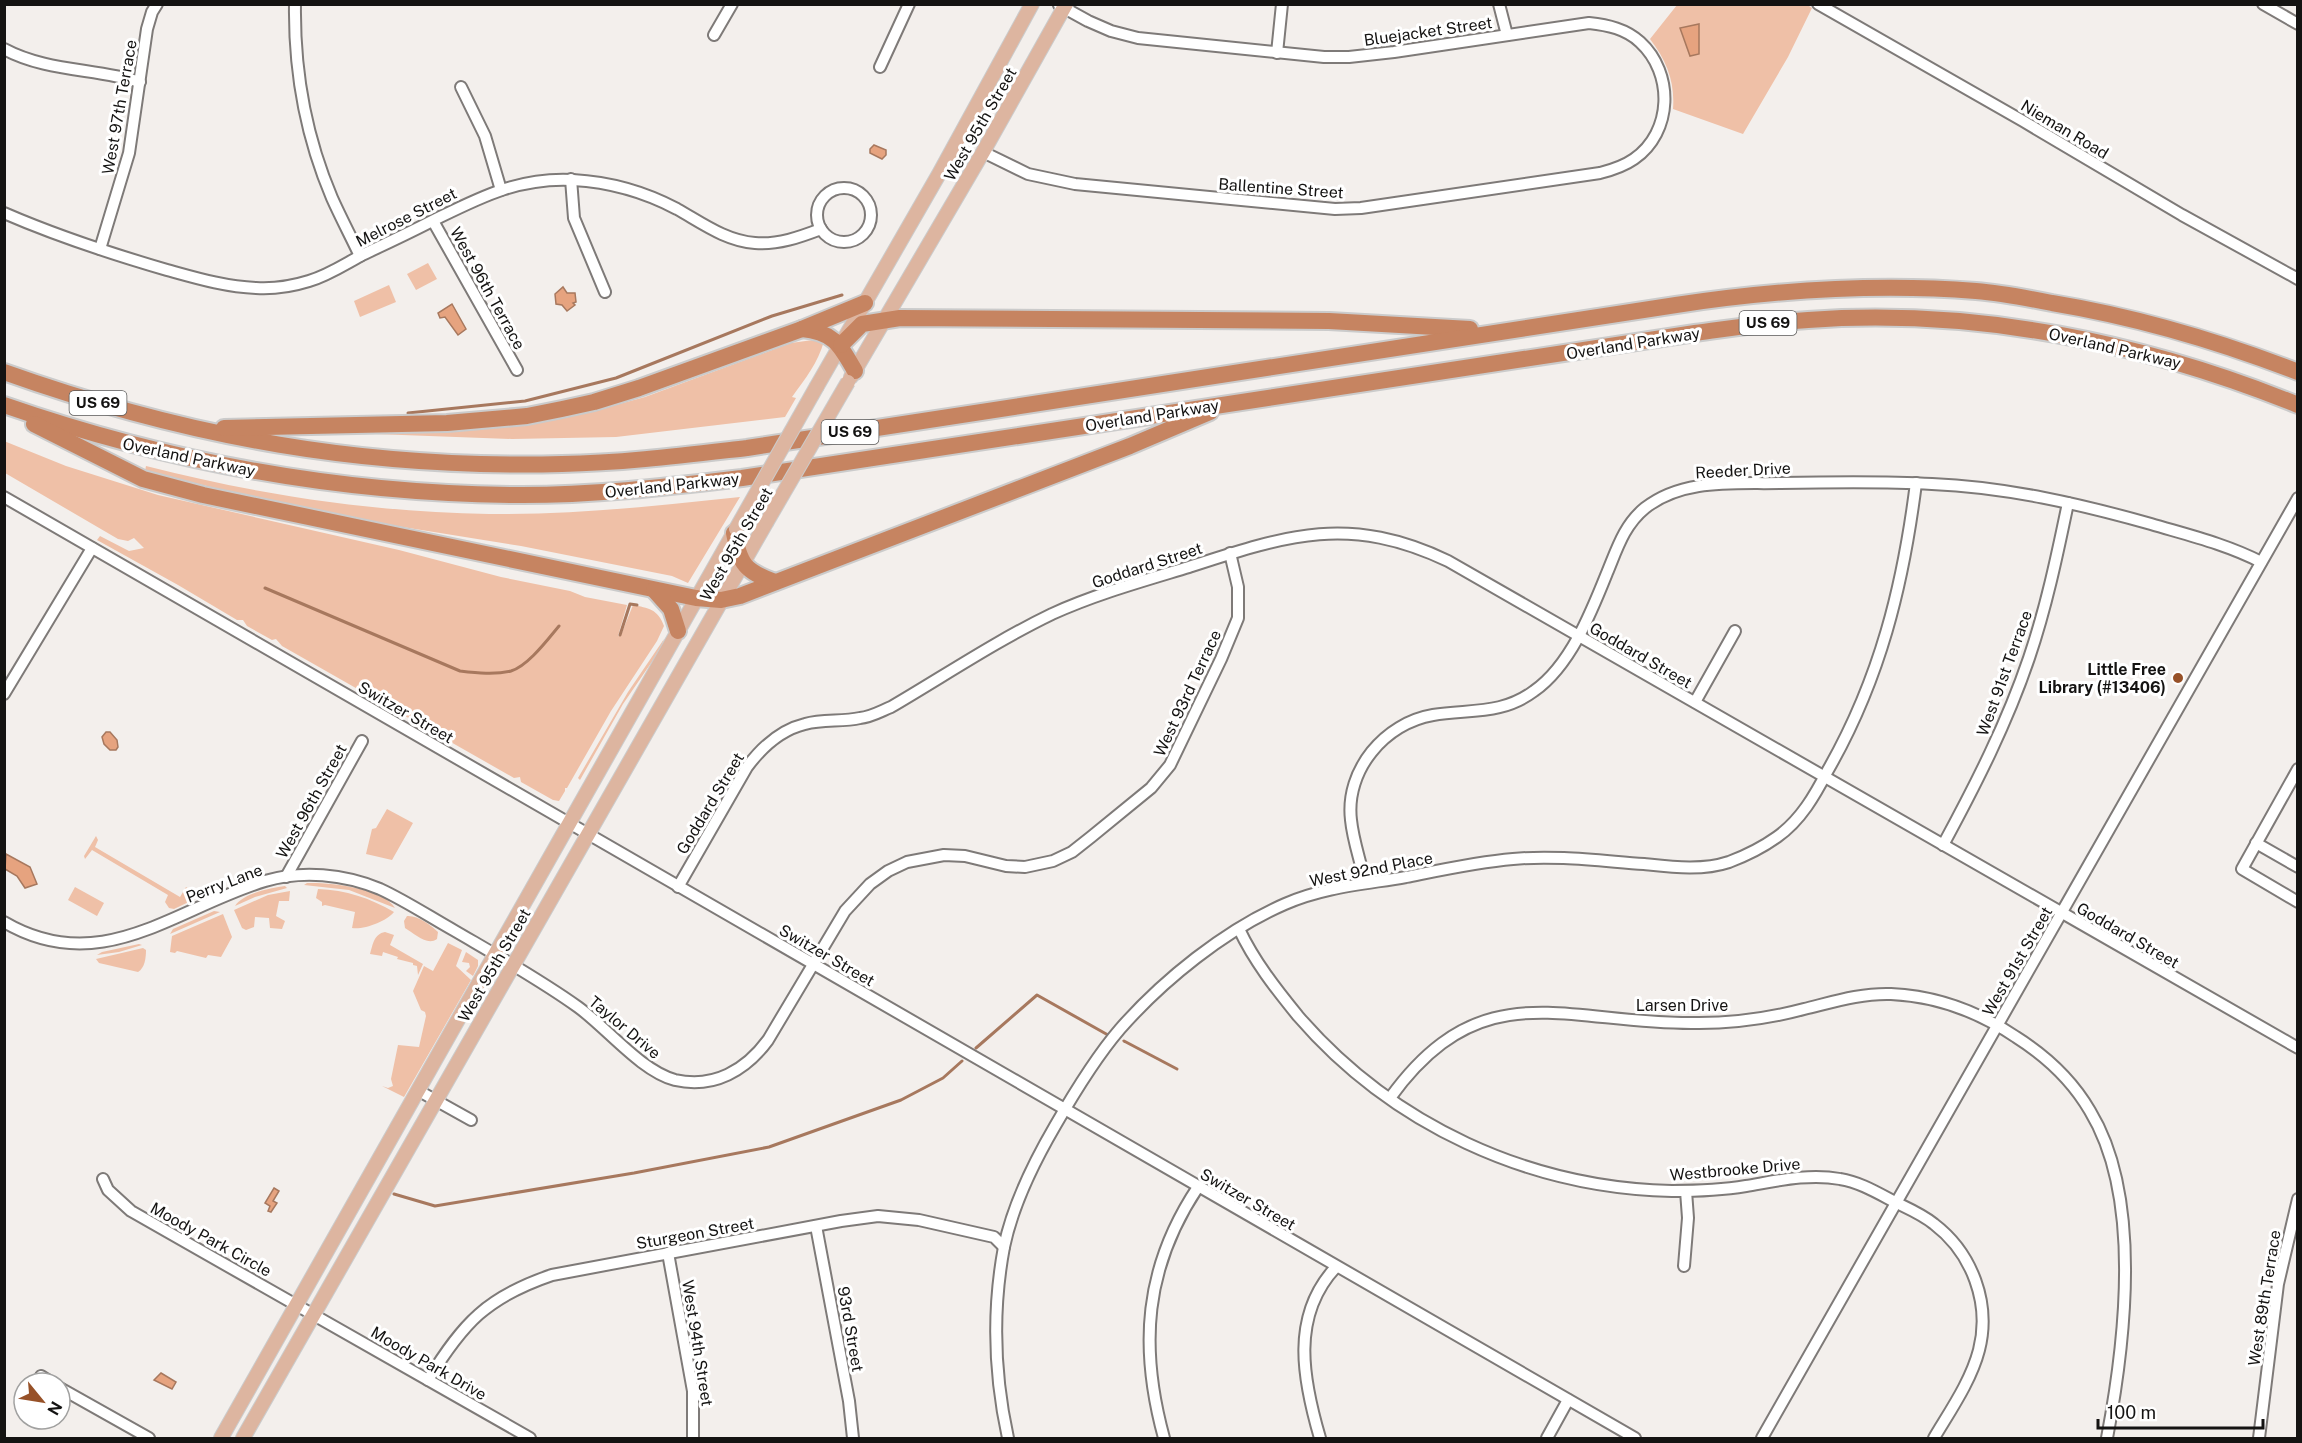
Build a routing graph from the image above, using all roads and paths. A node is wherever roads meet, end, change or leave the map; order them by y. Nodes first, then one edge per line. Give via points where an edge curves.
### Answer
1 (157, 4) edge
2 (295, 4) edge
3 (732, 4) edge
4 (909, 4) edge
5 (1032, 4) edge
6 (1282, 4) edge
7 (1499, 4) edge
8 (1818, 4) edge
9 (2264, 4) edge
10 (1063, 5) edge
11 (2298, 24) edge
12 (1507, 34) junction
13 (714, 35) dead end
14 (4, 49) edge
15 (1277, 53) junction
16 (880, 67) dead end
17 (140, 82) junction
18 (461, 87) dead end
19 (1663, 116) joint
20 (983, 152) junction
21 (572, 179) junction
22 (501, 190) junction
23 (4, 213) edge
24 (433, 221) junction
25 (821, 229) junction
26 (100, 249) junction
27 (360, 256) junction
28 (2298, 279) edge
29 (605, 292) dead end
30 (865, 303) junction
31 (887, 318) junction
32 (802, 329) junction
33 (1504, 331) junction
34 (840, 345) junction
35 (517, 370) dead end
36 (4, 372) edge
37 (2298, 372) edge
38 (852, 376) junction
39 (1233, 402) junction
40 (2298, 405) edge
41 (4, 407) edge
42 (193, 429) junction
43 (1916, 483) junction
44 (4, 497) edge
45 (2298, 498) edge
46 (2068, 503) junction
47 (735, 531) junction
48 (92, 548) junction
49 (1230, 554) junction
50 (2261, 562) junction
51 (743, 565) junction
52 (775, 582) junction
53 (654, 590) junction
54 (696, 598) junction
55 (722, 600) junction
56 (678, 631) junction
57 (1735, 631) dead end
58 (1578, 636) junction
59 (4, 693) edge
60 (1695, 702) junction
61 (362, 741) dead end
62 (2298, 769) edge
63 (1824, 778) junction
64 (569, 822) junction
65 (588, 834) junction
66 (2256, 843) junction
67 (1943, 844) junction
68 (2298, 867) edge
69 (286, 877) junction
70 (1365, 883) junction
71 (678, 887) junction
72 (2298, 902) edge
73 (2061, 914) junction
74 (4, 922) edge
75 (1239, 930) junction
76 (496, 955) junction
77 (513, 965) junction
78 (814, 965) junction
79 (1997, 1025) junction
80 (2298, 1048) edge
81 (419, 1091) junction
82 (1390, 1098) junction
83 (436, 1101) junction
84 (1065, 1110) junction
85 (471, 1120) dead end
86 (103, 1179) dead end
87 (1198, 1187) junction
88 (1686, 1191) junction
89 (2298, 1199) edge
90 (1896, 1202) junction
91 (349, 1215) junction
92 (365, 1224) junction
93 (816, 1226) junction
94 (1004, 1247) junction
95 (668, 1253) junction
96 (1684, 1266) dead end
97 (1335, 1267) junction
98 (297, 1305) junction
99 (313, 1314) junction
100 (428, 1380) junction
101 (72, 1395) edge
102 (1568, 1400) junction
103 (149, 1438) edge
104 (221, 1438) edge
105 (243, 1438) edge
106 (530, 1438) edge
107 (693, 1438) edge
108 (853, 1438) edge
109 (1008, 1438) edge
110 (1164, 1438) edge
111 (1320, 1438) edge
112 (1547, 1438) edge
113 (1635, 1438) edge
114 (1762, 1438) edge
115 (1934, 1438) edge
116 (2107, 1438) edge
117 (2259, 1438) edge

1 - 17 street, West 97th Terrace via 147,28
2 - 27 street via 298,68 310,132 332,197
3 - 13 street
4 - 16 street
5 - 30 main road, West 95th Street
6 - 15 street
7 - 12 street
8 - 28 street, Nieman Road
9 - 11 street
10 - 15 street, Bluejacket Street via 1088,21 1138,38
10 - 20 main road, West 95th Street
12 - 15 street, Bluejacket Street via 1349,57
12 - 19 street, Bluejacket Street via 1589,23 1621,30 1640,42 1660,70 1664,85
14 - 17 street via 36,62
17 - 26 street, West 97th Terrace via 129,153
18 - 22 street via 485,136
19 - 20 street, Ballentine Street via 1648,146 1635,159 1617,168 1361,208 1335,209 1075,184 1028,174
20 - 31 main road, West 95th Street
21 - 22 street, Melrose Street
21 - 25 street, Melrose Street via 605,183 661,201 739,241 775,243
21 - 29 street via 574,218
22 - 24 street, Melrose Street via 479,196
23 - 26 street, Melrose Street
24 - 27 street, Melrose Street
24 - 35 street, West 96th Terrace
25 - 25 street via 835,240 854,240 870,219 867,201 846,188 830,192 817,213
26 - 27 street, Melrose Street via 189,276 258,288 308,282
30 - 32 highway
30 - 34 main road, West 95th Street
31 - 33 highway via 1329,321
31 - 34 highway via 862,324
31 - 38 main road, West 95th Street
32 - 34 highway via 823,333
32 - 42 highway via 594,402 527,416 447,423
33 - 37 highway, Overland Parkway / US 69 via 1744,295 1862,288 1977,291 2151,323
33 - 42 highway, Overland Parkway / US 69 via 747,448 620,460 510,465 405,460 273,445
34 - 38 highway
34 - 47 main road, West 95th Street, bridge
36 - 42 highway, Overland Parkway / US 69 via 118,410
38 - 51 main road, West 95th Street, bridge
39 - 40 highway, Overland Parkway / US 69 via 1717,330 1810,319 1874,318 1990,324 2086,339 2183,363
39 - 41 highway, Overland Parkway / US 69 via 742,478 643,489 512,495 388,490 261,472 116,441
39 - 52 highway via 1130,446
41 - 53 highway via 143,479 262,508
43 - 46 street, Reeder Drive via 2011,492
43 - 58 street, Reeder Drive via 1704,485 1671,494 1645,508 1622,537
43 - 63 street, West 92nd Place via 1890,624 1865,695
44 - 48 street, Switzer Street
45 - 50 street, West 91st Street
46 - 50 street, Reeder Drive via 2214,542
46 - 67 street, West 91st Terrace via 2050,588 2029,659 1988,759
47 - 51 highway
47 - 54 main road, West 95th Street
48 - 59 street
48 - 64 street, Switzer Street
49 - 58 street, Goddard Street via 1312,534 1393,540 1448,561
49 - 71 street, Goddard Street via 1053,614 870,716 804,724 788,730 757,753 747,767
49 - 78 street, West 93rd Terrace via 1238,587 1238,618 1170,765 1159,780 1072,852 1053,861 1025,867 1006,866 944,855 907,862 888,871 854,899
50 - 73 street, West 91st Street
51 - 52 highway via 753,574
51 - 55 main road, West 95th Street
52 - 55 highway
53 - 54 highway
53 - 56 highway via 671,609
54 - 55 highway
54 - 56 main road, West 95th Street
55 - 65 main road, West 95th Street
56 - 64 main road, West 95th Street
57 - 60 street, Goddard Street
58 - 60 street, Goddard Street
58 - 70 street, Reeder Drive via 1559,667 1525,697 1490,710 1433,715 1407,724 1370,754 1356,779 1351,804
60 - 63 street, Goddard Street
61 - 69 street, West 96th Street
62 - 66 street
63 - 67 street, Goddard Street
63 - 70 street, West 92nd Place via 1790,827 1736,859 1719,864 1672,867 1515,858
64 - 65 street, Switzer Street
64 - 76 main road, West 95th Street
65 - 71 street, Switzer Street
65 - 77 main road, West 95th Street
66 - 68 street
66 - 72 street via 2242,869
67 - 73 street, Goddard Street
69 - 74 street, Perry Lane via 250,886 113,941 64,942 33,936
69 - 76 street, Perry Lane via 336,877 365,883
70 - 75 street, West 92nd Place via 1301,897
71 - 78 street, Switzer Street
73 - 79 street, West 91st Street
73 - 80 street, Goddard Street
75 - 82 street, Westbrooke Drive via 1281,995 1311,1031 1360,1077
75 - 84 street, West 92nd Place via 1181,970 1119,1030
76 - 77 street, Perry Lane
76 - 81 main road, West 95th Street
77 - 78 street, Taylor Drive via 578,1007 652,1070 691,1082 727,1076 757,1055
77 - 83 main road, West 95th Street
78 - 84 street, Switzer Street
79 - 82 street, Larsen Drive via 1931,999 1889,994 1864,995 1755,1018 1700,1023 1522,1012 1473,1025 1456,1034 1421,1061
79 - 90 street, West 91st Street
79 - 116 street, Larsen Drive via 2036,1050 2068,1081 2092,1113 2111,1159 2122,1222 2125,1307
81 - 83 street
81 - 91 main road, West 95th Street
82 - 88 street, Westbrooke Drive via 1439,1130 1520,1165 1569,1179 1619,1187
83 - 85 street
83 - 92 main road, West 95th Street
84 - 87 street, Switzer Street
84 - 94 street, West 92nd Place via 1035,1163
86 - 98 street, Moody Park Circle via 108,1190 131,1211
87 - 97 street, Switzer Street
87 - 110 street via 1174,1229 1151,1307 1150,1376
88 - 90 street, Westbrooke Drive via 1795,1178 1828,1178 1862,1185
88 - 96 street
89 - 117 street, West 89th Terrace via 2278,1284
90 - 114 street, West 91st Street
90 - 115 street, Westbrooke Drive via 1933,1222 1955,1243 1978,1287 1982,1310 1976,1361
91 - 92 main road
91 - 98 main road, West 95th Street
92 - 99 main road, West 95th Street
93 - 94 street, Sturgeon Street via 878,1216 904,1217 994,1237
93 - 95 street, Sturgeon Street
93 - 108 street, 93rd Street
94 - 109 street, West 92nd Place via 995,1345 999,1396
95 - 100 street, Sturgeon Street via 552,1275 508,1292 466,1327
95 - 107 street, West 94th Street via 693,1391
97 - 102 street, Switzer Street
97 - 111 street via 1322,1281 1304,1340 1307,1389
98 - 99 street, Moody Park Circle
98 - 104 main road, West 95th Street
99 - 100 street, Moody Park Drive
99 - 105 main road, West 95th Street
100 - 106 street, Moody Park Drive
101 - 103 street
102 - 112 street
102 - 113 street, Switzer Street

